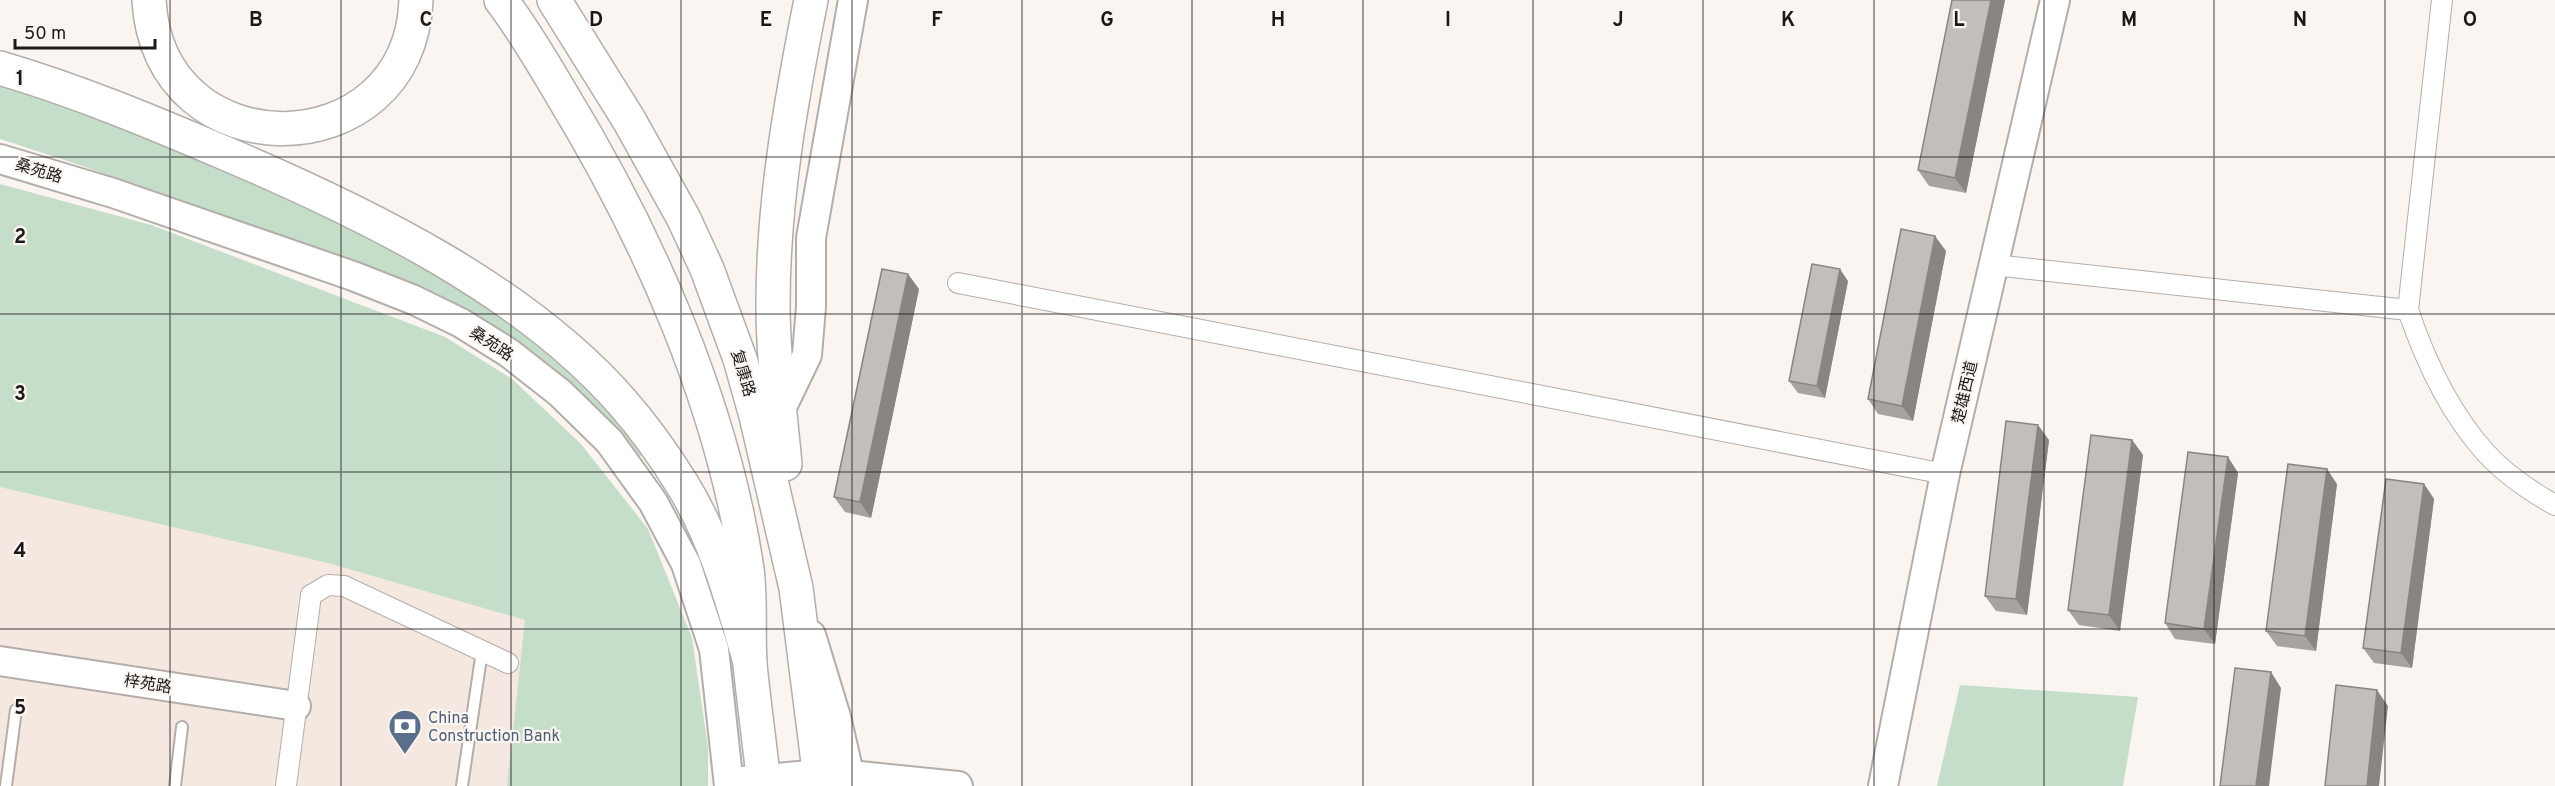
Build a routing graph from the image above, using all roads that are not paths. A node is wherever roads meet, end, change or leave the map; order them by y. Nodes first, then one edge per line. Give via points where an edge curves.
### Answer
1 (149, 0) edge
2 (416, 0) edge
3 (554, 0) edge
4 (811, 0) edge
5 (853, 0) edge
6 (2055, 0) edge
7 (2442, 0) edge
8 (506, 7) edge
9 (0, 68) edge
10 (0, 159) edge
11 (1994, 265) junction
12 (958, 283) dead end
13 (2408, 310) junction
14 (780, 411) junction
15 (1945, 474) junction
16 (2555, 505) edge
17 (796, 588) junction
18 (482, 651) junction
19 (0, 661) edge
20 (750, 662) junction
21 (508, 663) dead end
22 (0, 675) edge
23 (16, 710) dead end
24 (295, 711) junction
25 (182, 727) dead end
26 (764, 782) edge
27 (841, 782) edge
28 (729, 784) edge
29 (6, 786) edge
30 (175, 786) edge
31 (286, 786) edge
32 (462, 786) edge
33 (958, 786) edge
34 (1883, 786) edge

1 - 2 highway via 161,55 187,91 229,119 273,129 318,126 339,118 376,92 404,55 412,34
3 - 17 highway, 复康路 via 628,120 684,219 707,269 756,416
4 - 14 highway via 785,145 777,217 773,304
5 - 14 street via 811,238 807,355
6 - 11 street, 楚雄西道
7 - 13 street
8 - 20 highway via 591,142 644,245 688,349 723,462 743,551
9 - 20 highway via 132,113 350,211 475,280 544,329 622,402 683,486 710,536 725,575
10 - 28 street, 桑苑路 via 113,193 414,300 509,353 560,393 609,441 653,502 686,564 714,649
11 - 13 street
11 - 15 street, 楚雄西道
12 - 15 street
13 - 16 street via 2448,400 2485,452 2530,490
14 - 17 highway
15 - 34 street, 楚雄西道
17 - 27 highway, 复康路
18 - 21 street
18 - 24 street via 344,586 328,585 311,595
18 - 32 lane
19 - 24 street, 梓苑路
20 - 26 highway
20 - 28 street
22 - 24 street, 梓苑路
23 - 29 lane
24 - 31 street
25 - 30 lane
26 - 27 street
26 - 28 street
27 - 33 street via 885,778

